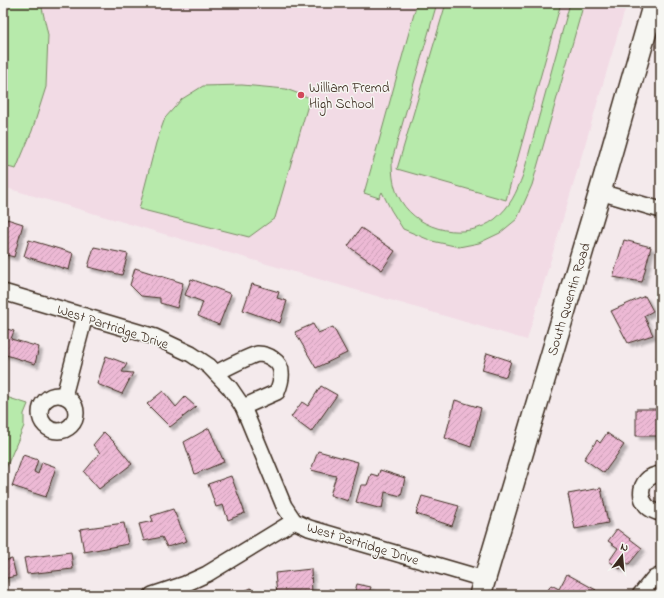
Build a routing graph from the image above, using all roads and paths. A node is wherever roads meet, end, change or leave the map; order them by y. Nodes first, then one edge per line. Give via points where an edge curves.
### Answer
1 (654, 3) edge
2 (600, 192) junction
3 (661, 210) edge
4 (3, 292) edge
5 (86, 316) junction
6 (216, 373) junction
7 (64, 396) dead end
8 (243, 407) junction
9 (661, 474) edge
10 (661, 513) edge
11 (294, 521) junction
12 (661, 574) edge
13 (482, 587) edge
14 (152, 595) edge
15 (640, 595) edge

1 - 2 main road, South Quentin Road
2 - 3 street
2 - 13 main road, South Quentin Road
4 - 5 street, West Partridge Drive
5 - 6 street, West Partridge Drive via 155,337 191,354
5 - 7 street
6 - 8 street, West Partridge Drive
6 - 8 street via 258,354 269,356 279,363 282,371 277,392
8 - 11 street, West Partridge Drive via 284,506
9 - 10 street via 647,479 642,487 641,497 646,506
11 - 13 street, West Partridge Drive
11 - 14 street via 207,574
12 - 15 street via 653,579

